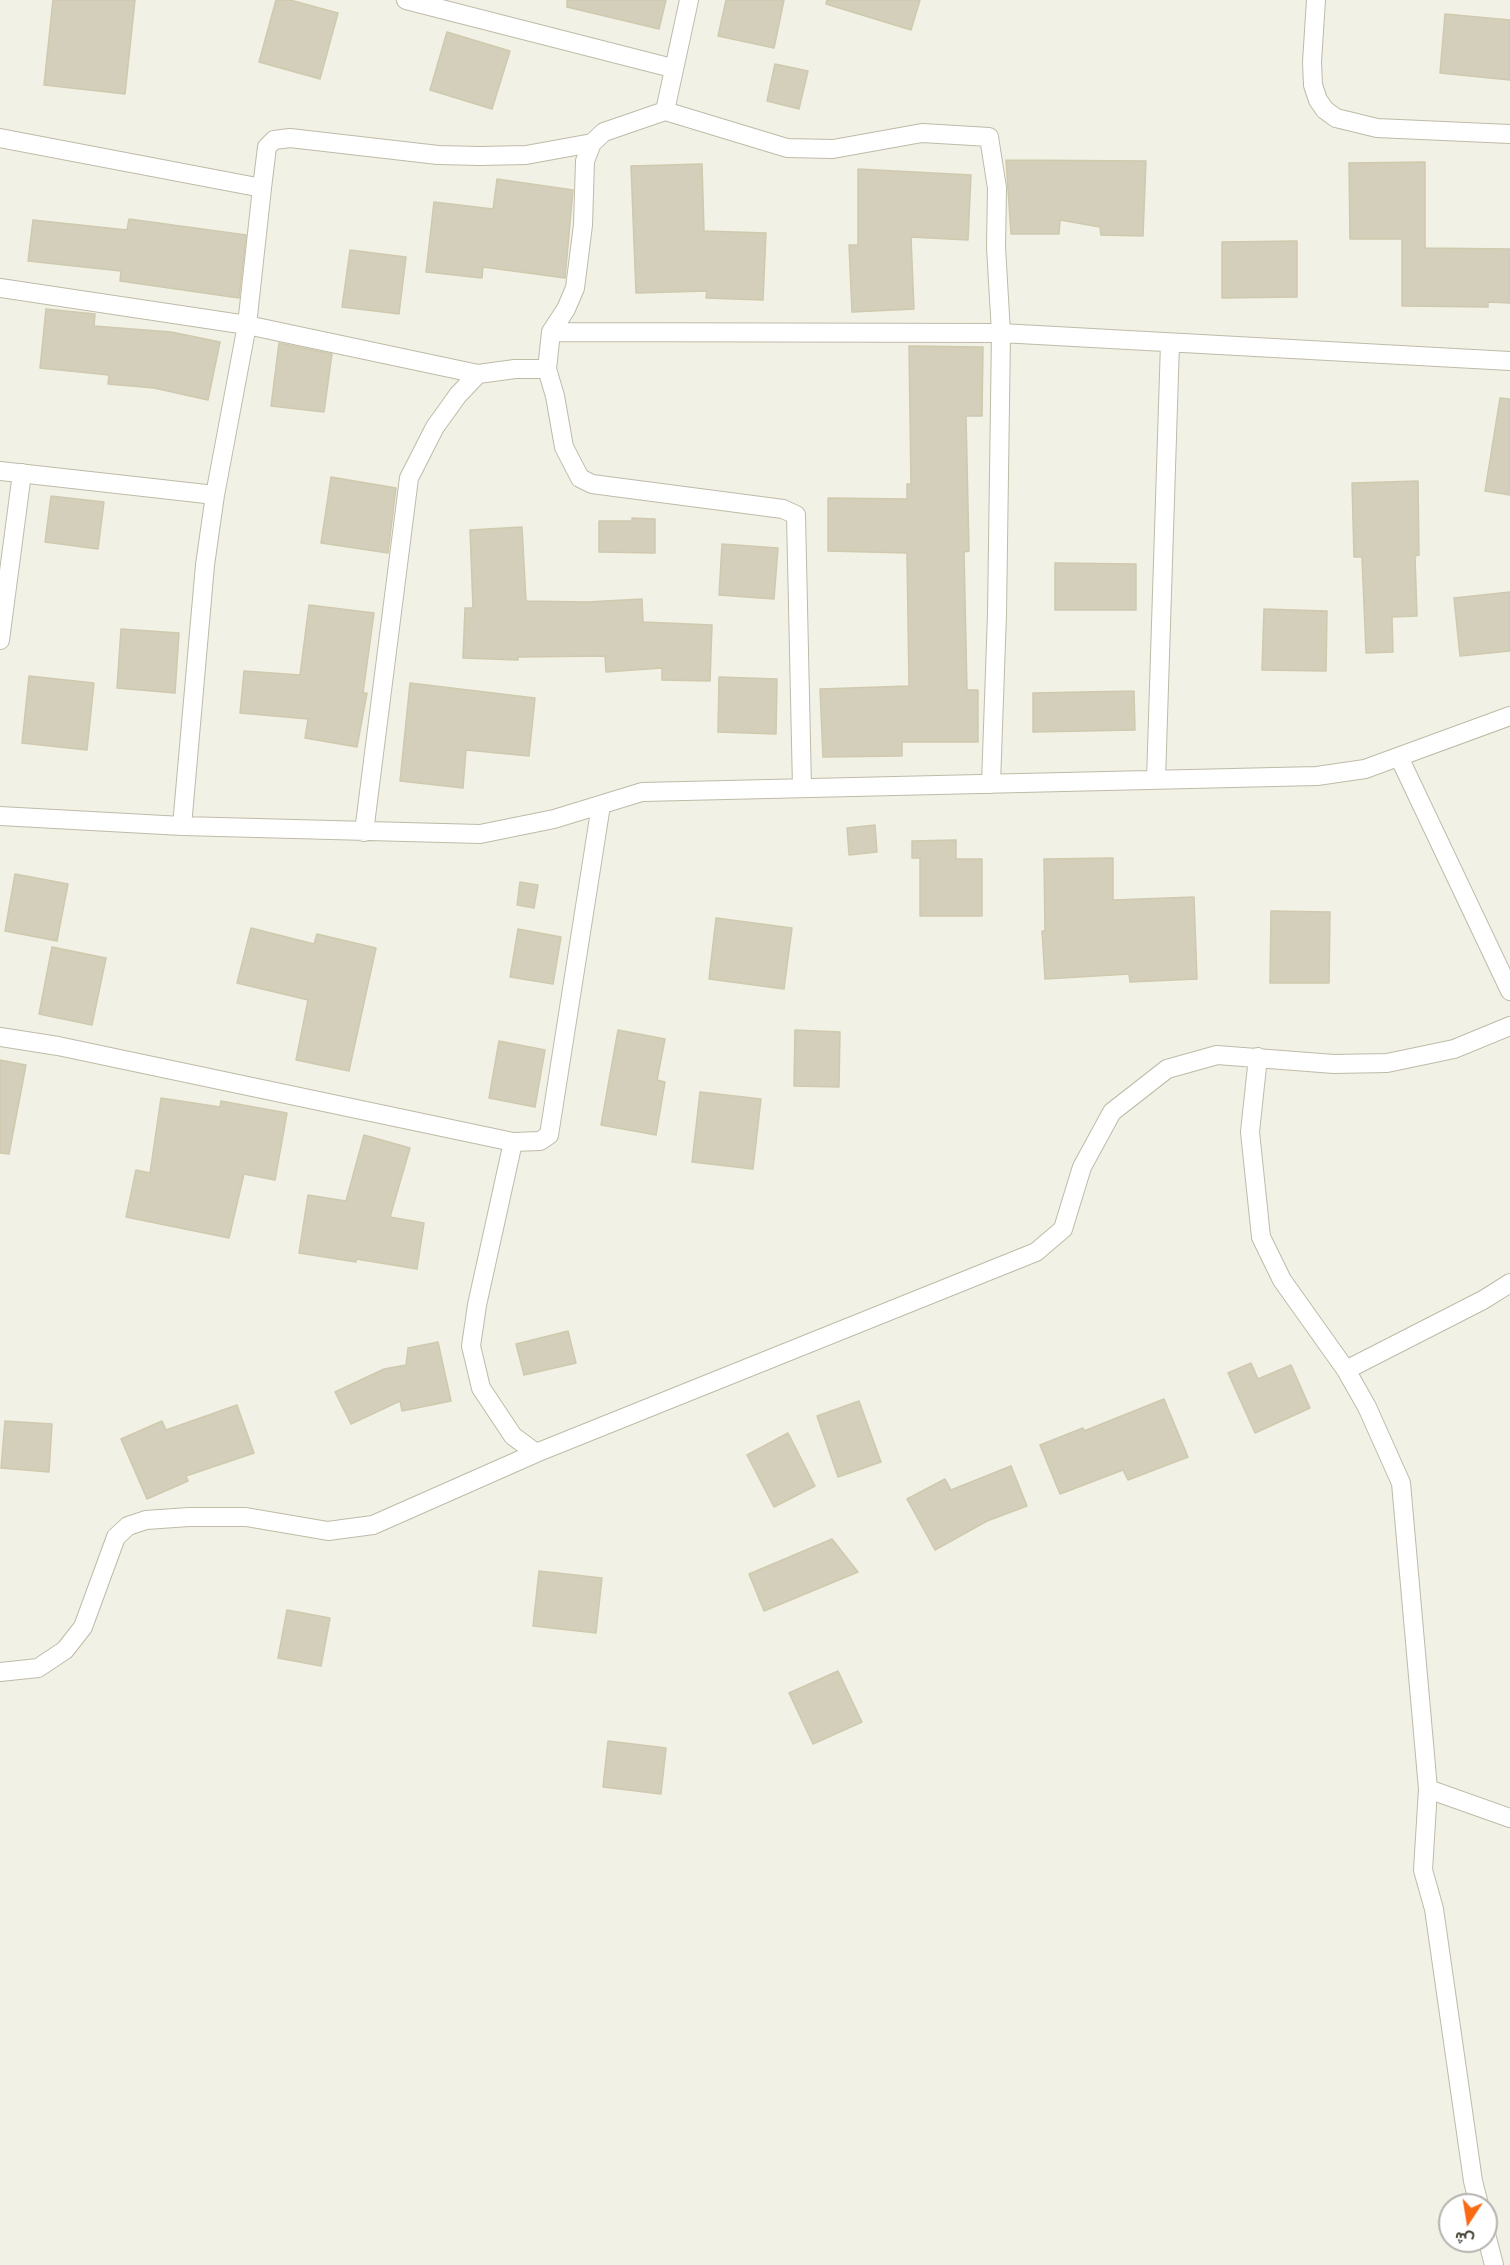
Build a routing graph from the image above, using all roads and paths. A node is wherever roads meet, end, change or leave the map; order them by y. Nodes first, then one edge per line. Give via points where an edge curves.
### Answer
1 (406, 0) edge
2 (689, 0) edge
3 (1316, 0) edge
4 (672, 68) junction
5 (665, 111) junction
6 (1510, 134) edge
7 (0, 138) edge
8 (592, 143) junction
9 (262, 188) junction
10 (0, 288) edge
11 (248, 325) junction
12 (551, 332) junction
13 (1001, 333) junction
14 (1170, 343) junction
15 (1510, 361) edge
16 (547, 369) junction
17 (478, 374) junction
18 (0, 471) edge
19 (22, 473) junction
20 (215, 495) junction
21 (0, 640) edge
22 (1510, 716) edge
23 (1399, 757) junction
24 (1156, 780) junction
25 (990, 784) junction
26 (802, 788) junction
27 (601, 805) junction
28 (0, 816) edge
29 (182, 826) junction
30 (364, 832) junction
31 (1510, 991) edge
32 (1510, 1026) edge
33 (0, 1037) edge
34 (1258, 1057) junction
35 (513, 1142) junction
36 (1510, 1283) edge
37 (1346, 1370) junction
38 (536, 1453) junction
39 (0, 1672) edge
40 (1428, 1789) junction
41 (1507, 1815) edge
42 (1476, 2193) edge

1 - 4 street
2 - 4 street
3 - 6 street via 1313,85 1318,100 1336,118 1377,128
4 - 5 street
5 - 8 street via 604,132
5 - 13 street via 787,148 833,149 922,133 989,137 997,188
7 - 9 street
8 - 9 street via 526,155 480,156 290,138 274,140 267,147
8 - 12 street via 585,161 583,225 574,288
9 - 11 street
10 - 11 street
11 - 17 street
11 - 20 street
12 - 13 street
12 - 16 street
13 - 14 street
13 - 25 street
14 - 15 street
14 - 24 street
16 - 17 street
16 - 26 street via 564,447 580,478 592,484 783,509 796,515
17 - 30 street via 435,427 410,478
18 - 19 street
19 - 20 street
19 - 21 street
20 - 29 street
22 - 23 street
23 - 24 street via 1365,769 1317,776
23 - 31 street
24 - 25 street
25 - 26 street
26 - 27 street via 642,792
27 - 30 street via 480,834
27 - 35 street via 549,1135 540,1141
28 - 29 street
29 - 30 street
32 - 34 street via 1454,1049 1387,1063 1334,1064
33 - 35 street
34 - 37 street via 1250,1132 1261,1237 1282,1280
34 - 38 street via 1217,1054 1167,1069 1112,1112 1082,1167 1063,1229 1036,1252
35 - 38 street via 471,1346 481,1388 513,1436
36 - 37 street
37 - 40 street via 1401,1483
38 - 39 street via 373,1525 328,1532 246,1516 146,1520 128,1526 116,1538 83,1627 65,1650 38,1668
40 - 41 street
40 - 42 street via 1423,1870 1434,1909

